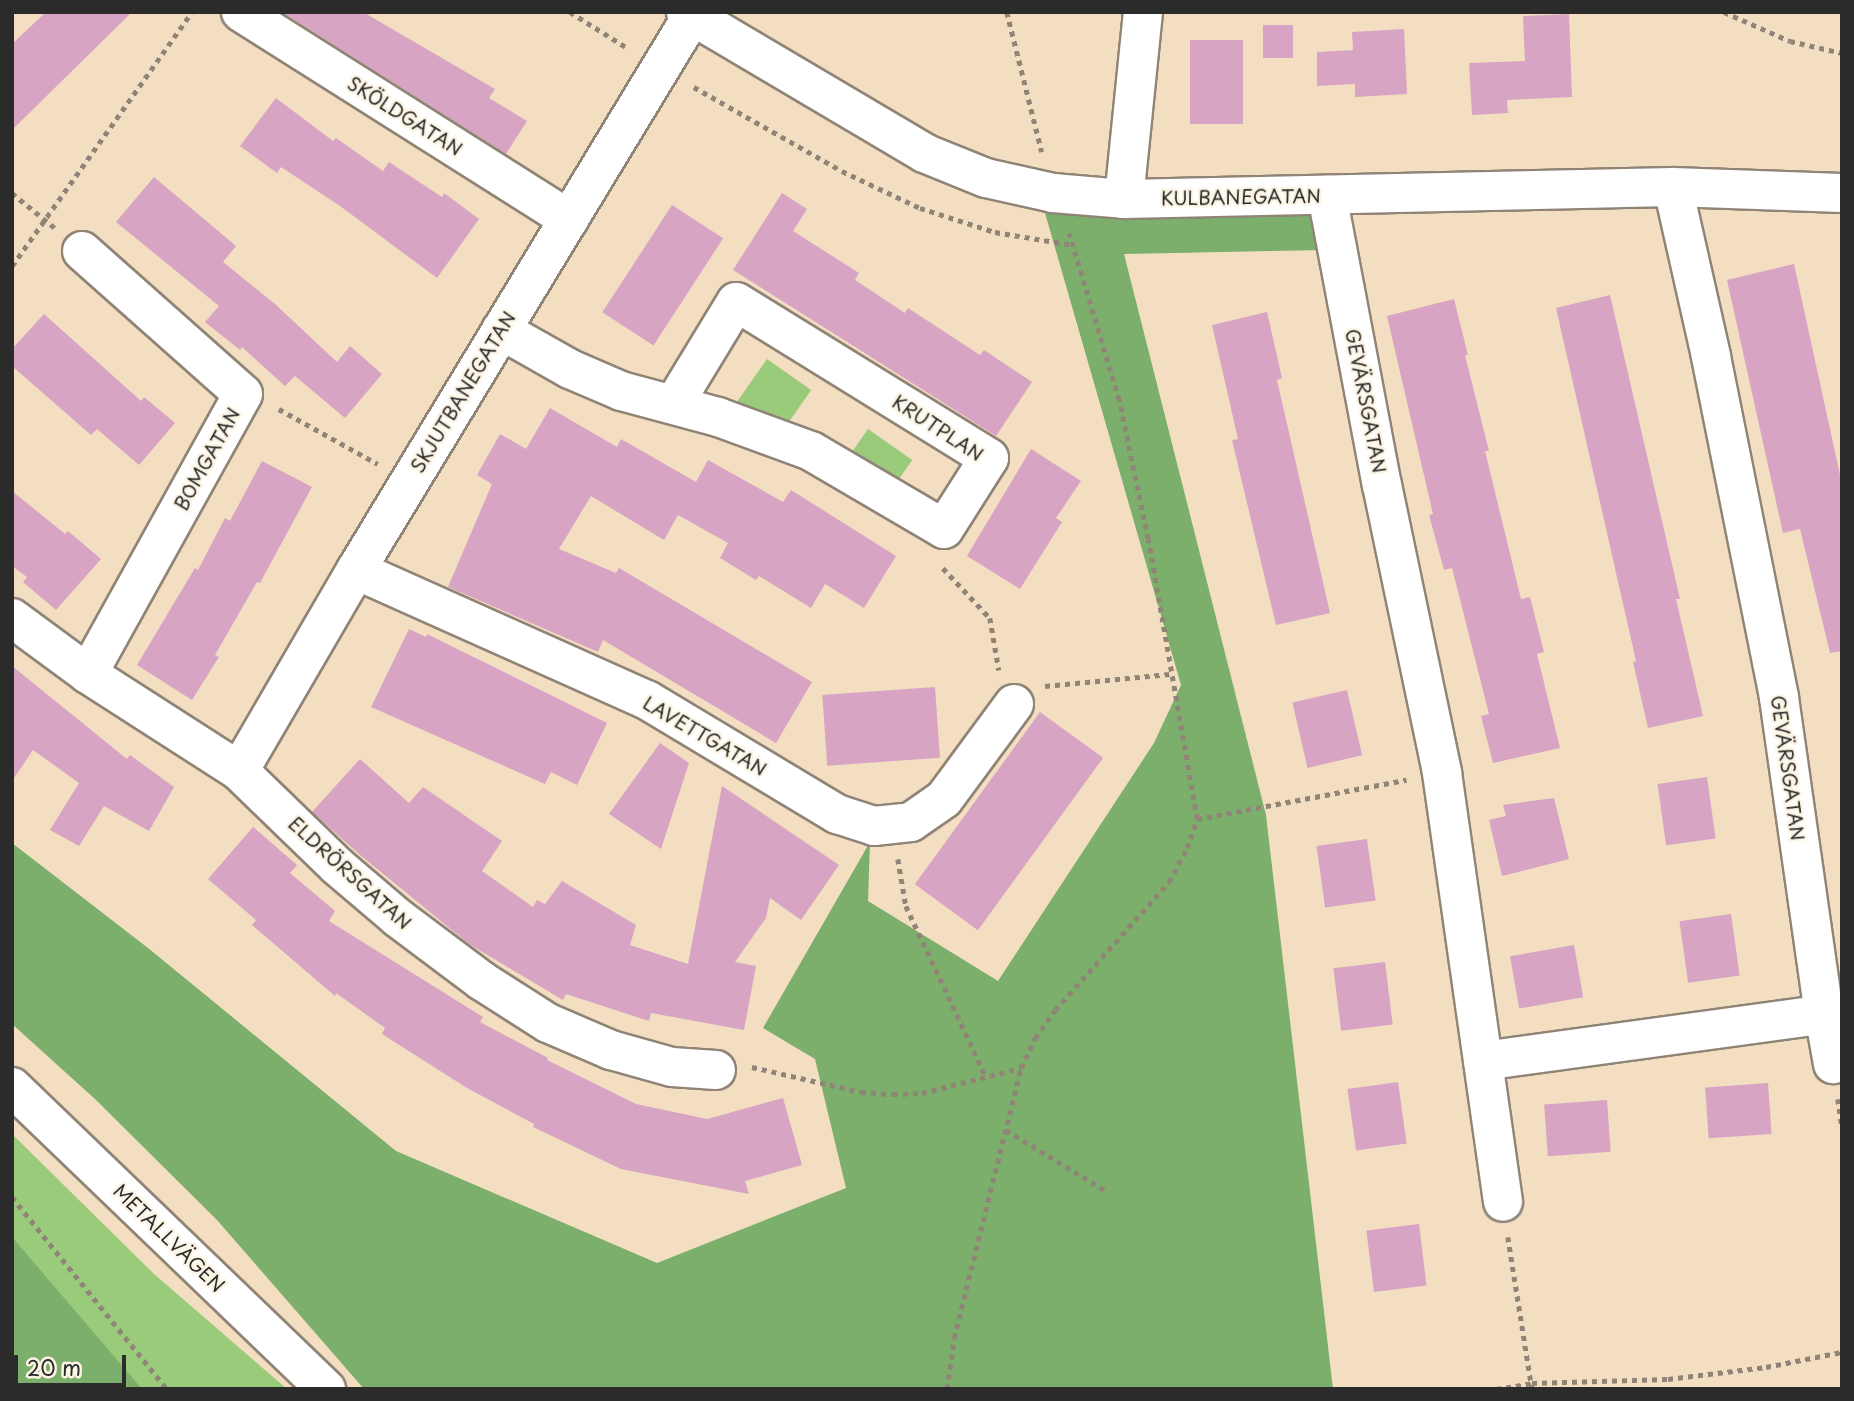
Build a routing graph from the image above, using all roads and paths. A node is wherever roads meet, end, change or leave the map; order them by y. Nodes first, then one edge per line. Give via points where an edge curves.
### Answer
1 (192, 12) edge
2 (241, 12) edge
3 (570, 12) edge
4 (1007, 12) edge
5 (1143, 12) edge
6 (1724, 12) edge
7 (689, 14) edge
8 (1842, 53) edge
9 (660, 68) junction
10 (1673, 187) junction
11 (12, 193) edge
12 (1054, 193) junction
13 (1842, 193) edge
14 (1327, 195) junction
15 (1124, 199) junction
16 (569, 219) junction
17 (46, 220) junction
18 (1073, 245) junction
19 (82, 251) joint
20 (12, 266) edge
21 (501, 330) junction
22 (243, 394) junction
23 (674, 404) junction
24 (409, 482) junction
25 (944, 529) junction
26 (356, 570) junction
27 (12, 618) edge
28 (88, 674) junction
29 (1169, 674) junction
30 (1014, 704) junction
31 (239, 771) junction
32 (1442, 774) junction
33 (1197, 819) junction
34 (892, 824) junction
35 (1824, 1014) junction
36 (1483, 1061) junction
37 (1833, 1065) dead end
38 (1021, 1068) junction
39 (716, 1070) joint
40 (986, 1077) junction
41 (12, 1087) edge
42 (1006, 1130) junction
43 (1105, 1191) dead end
44 (12, 1197) edge
45 (1503, 1202) joint
46 (1842, 1352) edge
47 (1532, 1386) edge
48 (167, 1389) edge
49 (326, 1389) edge
50 (947, 1389) edge
51 (1496, 1389) edge

1 - 17 path
2 - 16 street, SKÖLDGATAN
3 - 9 path
4 - 12 path
5 - 15 street
6 - 8 path via 1790,41
7 - 9 street, SKJUTBANEGATAN
7 - 12 street, KULBANEGATAN via 924,153 986,178
9 - 16 street, SKJUTBANEGATAN
9 - 18 path via 853,177 920,208 995,232
10 - 13 street, KULBANEGATAN
10 - 14 street, KULBANEGATAN
10 - 35 street, GEVÄRSGATAN via 1779,697
11 - 17 path
12 - 15 street, KULBANEGATAN
12 - 18 path
14 - 15 street, KULBANEGATAN
14 - 32 street, GEVÄRSGATAN
16 - 21 street, SKJUTBANEGATAN
17 - 19 path
17 - 20 path
18 - 29 path via 1119,400 1148,539
19 - 22 street, BOMGATAN
21 - 23 street via 621,391
21 - 24 street, SKJUTBANEGATAN
22 - 24 path via 292,415
22 - 28 street, BOMGATAN
23 - 25 street via 811,450
23 - 25 street, KRUTPLAN via 736,302 989,458
24 - 26 street, SKJUTBANEGATAN
25 - 30 path via 938,562 990,618 1003,692
26 - 31 street, SKJUTBANEGATAN
26 - 34 street, LAVETTGATAN via 647,700 837,814 874,825
27 - 28 street, ELDRÖRSGATAN
28 - 31 street, ELDRÖRSGATAN
29 - 30 path via 1050,684
29 - 33 path
30 - 34 street, LAVETTGATAN via 944,799 911,822
31 - 39 street, ELDRÖRSGATAN via 398,918 548,1023 611,1050 660,1063
32 - 33 path
32 - 36 street, GEVÄRSGATAN
33 - 38 path via 1169,881 1055,1010
34 - 40 path via 906,906
35 - 36 street
35 - 37 street, GEVÄRSGATAN
36 - 45 street, GEVÄRSGATAN
38 - 40 path
38 - 42 path
39 - 40 path via 752,1067 861,1092 893,1094 922,1093
41 - 49 street, METALLVÄGEN
42 - 43 path
42 - 50 path via 954,1338
44 - 48 path
45 - 47 path
46 - 47 path via 1668,1379
47 - 51 path

